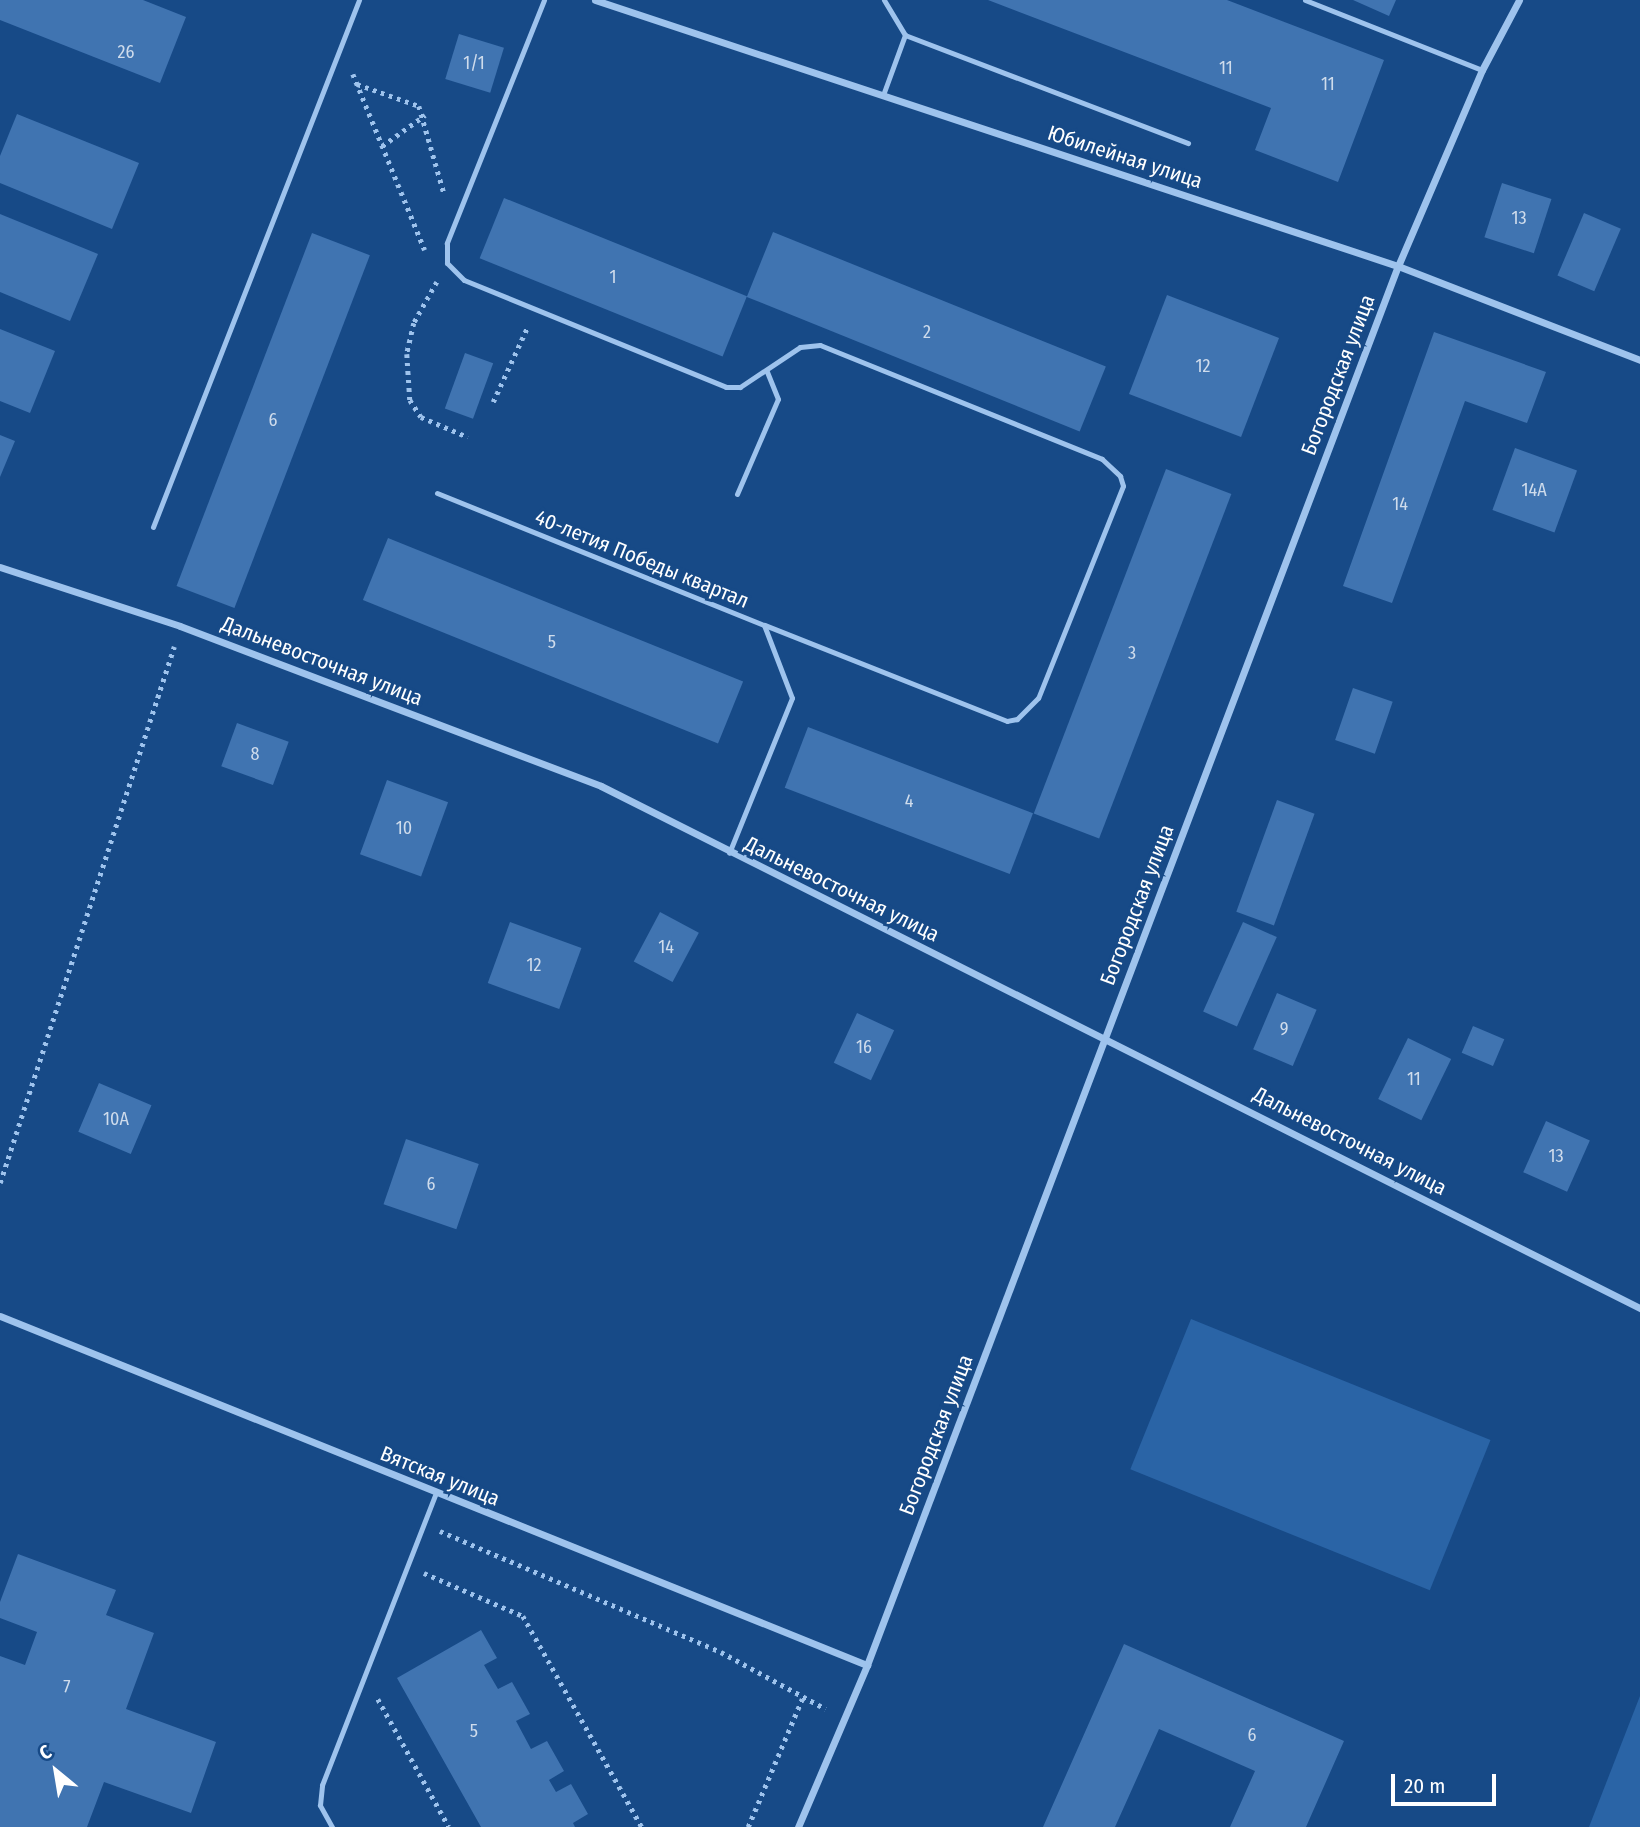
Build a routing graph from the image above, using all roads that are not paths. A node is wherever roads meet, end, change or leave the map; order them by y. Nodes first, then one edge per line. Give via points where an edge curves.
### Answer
1 (359, 0) edge
2 (544, 0) edge
3 (595, 0) edge
4 (884, 0) edge
5 (1305, 0) edge
6 (1518, 0) edge
7 (905, 36) junction
8 (1482, 70) junction
9 (883, 95) junction
10 (1188, 144) dead end
11 (1398, 267) junction
12 (1640, 360) edge
13 (766, 370) junction
14 (437, 493) dead end
15 (737, 494) dead end
16 (153, 527) dead end
17 (0, 567) edge
18 (764, 625) junction
19 (729, 853) junction
20 (1106, 1037) junction
21 (1640, 1308) edge
22 (0, 1316) edge
23 (436, 1493) junction
24 (867, 1665) junction
25 (332, 1827) edge
26 (798, 1827) edge

1 - 16 lane
2 - 13 lane via 453,228 447,263 464,280 726,387 740,387
3 - 9 street, Юбилейная улица
4 - 7 lane
5 - 8 lane
6 - 8 street, Богородская улица
7 - 9 lane
7 - 10 lane
8 - 11 street, Богородская улица
9 - 11 street, Юбилейная улица
11 - 12 street, Юбилейная улица
11 - 20 street, Богородская улица
13 - 15 lane via 778,399
13 - 18 lane via 800,347 820,345 1102,459 1113,466 1123,486 1038,698 1017,719 1007,721
14 - 18 lane, 40-летия Победы квартал
17 - 19 street, Дальневосточная улица via 180,626 601,786
18 - 19 lane, 40-летия Победы квартал via 792,698
19 - 20 street, Дальневосточная улица
20 - 21 street, Дальневосточная улица
20 - 24 street, Богородская улица
22 - 23 street, Вятская улица
23 - 24 street, Вятская улица
23 - 25 lane via 320,1795
24 - 26 street, Богородская улица

